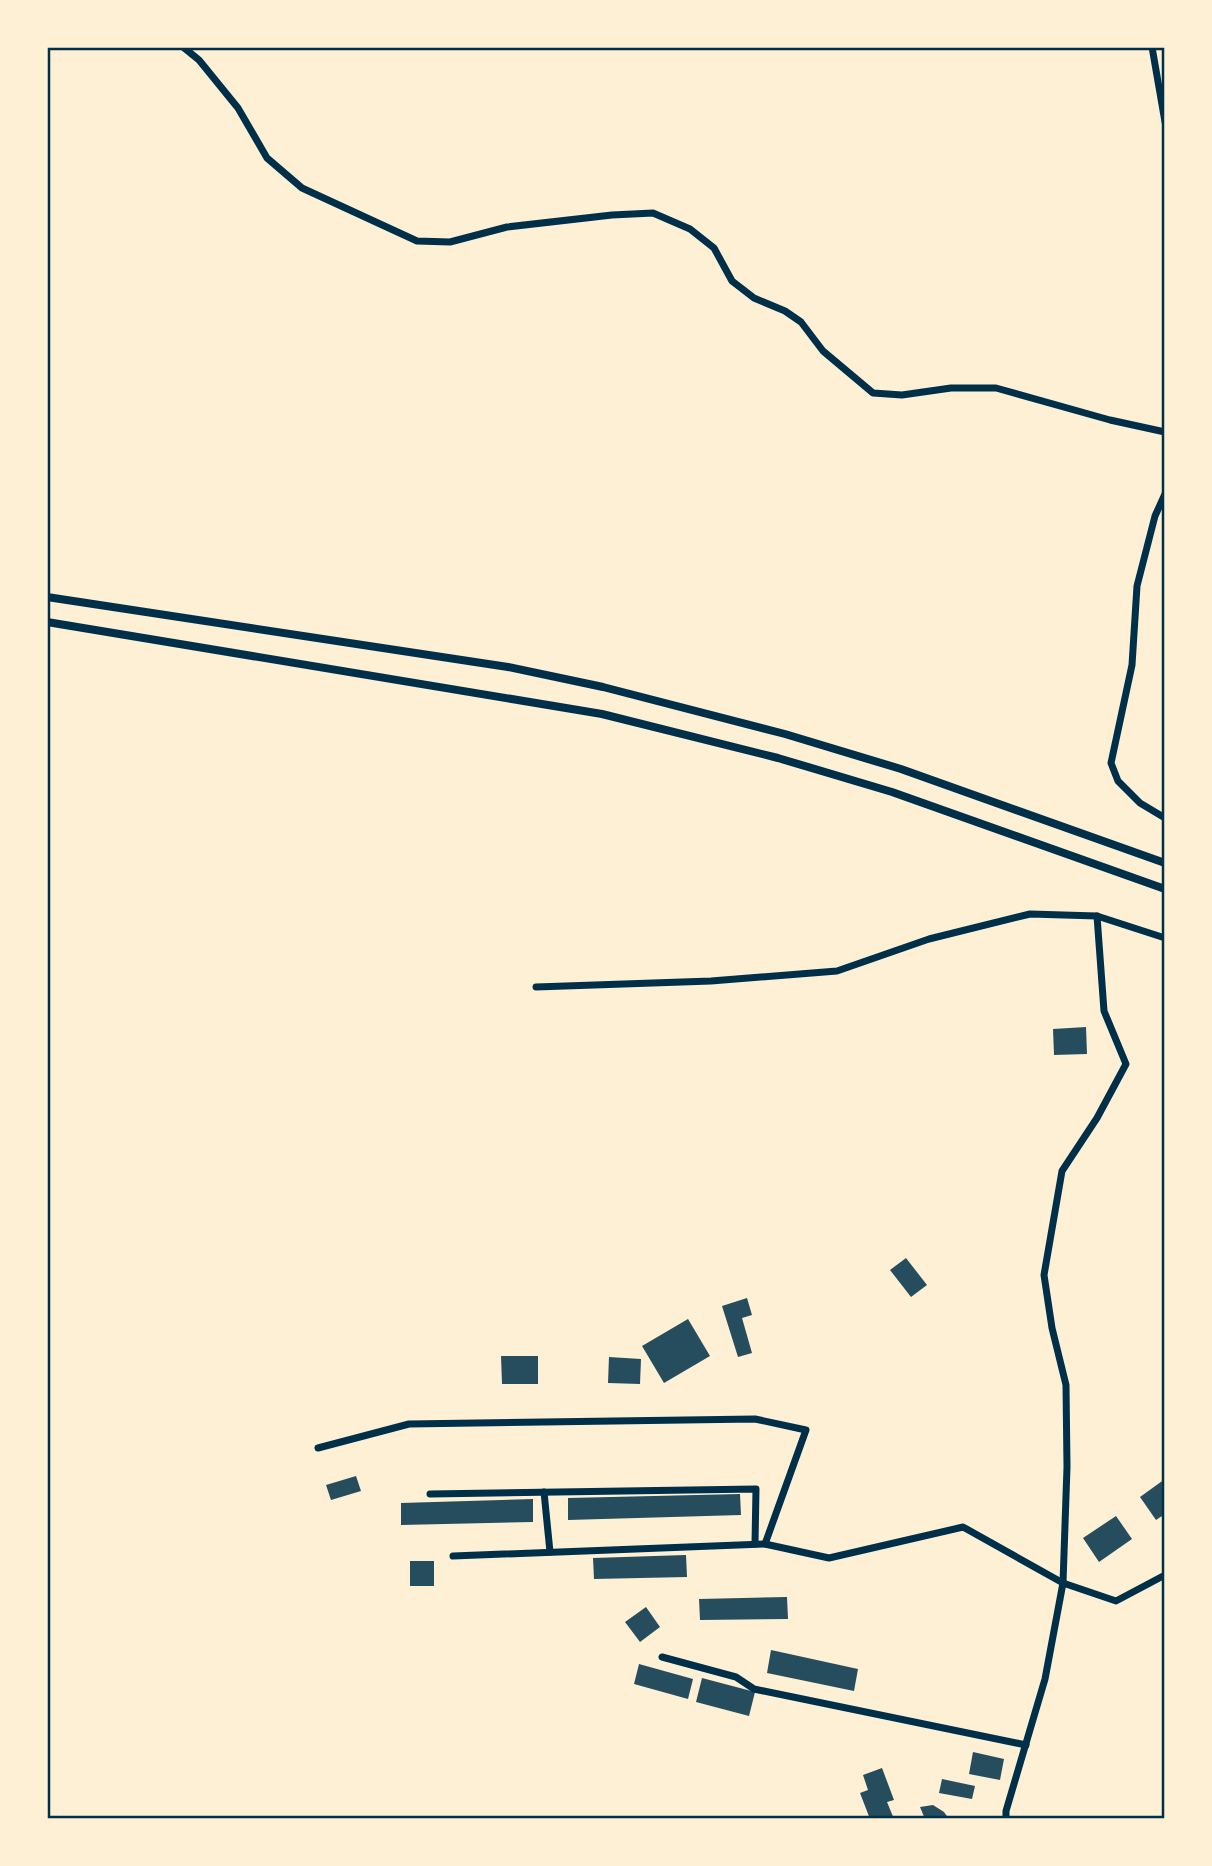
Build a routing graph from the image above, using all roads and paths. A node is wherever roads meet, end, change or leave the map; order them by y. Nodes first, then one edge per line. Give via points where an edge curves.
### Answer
1 (183, 47) edge
2 (1152, 47) edge
3 (1165, 122) edge
4 (1165, 432) edge
5 (1165, 494) edge
6 (47, 597) edge
7 (47, 622) edge
8 (1165, 818) edge
9 (1165, 863) edge
10 (1165, 889) edge
11 (1097, 916) junction
12 (1165, 938) edge
13 (536, 987) dead end
14 (318, 1448) dead end
15 (544, 1492) junction
16 (430, 1494) dead end
17 (755, 1544) junction
18 (765, 1544) junction
19 (550, 1552) junction
20 (453, 1556) dead end
21 (1165, 1575) edge
22 (1063, 1583) junction
23 (662, 1657) dead end
24 (1027, 1745) junction
25 (1006, 1819) edge

1 - 4 street via 238,108 267,158 302,188 417,242 450,242 507,227 653,213 690,229 714,247 732,281 801,322 823,351 873,393 996,388
2 - 3 street
5 - 8 street via 1137,586 1132,665 1111,763 1118,780 1140,803
6 - 9 street via 495,665 603,687 901,769
7 - 10 street via 603,714 892,792
11 - 12 street
11 - 13 street via 1030,914 929,939 837,971
11 - 22 street via 1104,1011 1126,1064 1062,1171 1045,1275 1066,1385
14 - 18 street via 409,1424 755,1419 806,1430
15 - 16 street
15 - 17 street via 756,1489
15 - 19 street
17 - 18 street
17 - 19 street
18 - 22 street via 829,1558 963,1527
19 - 20 street
21 - 22 street via 1116,1601
22 - 24 street
23 - 24 street via 736,1677 754,1689
24 - 25 street

